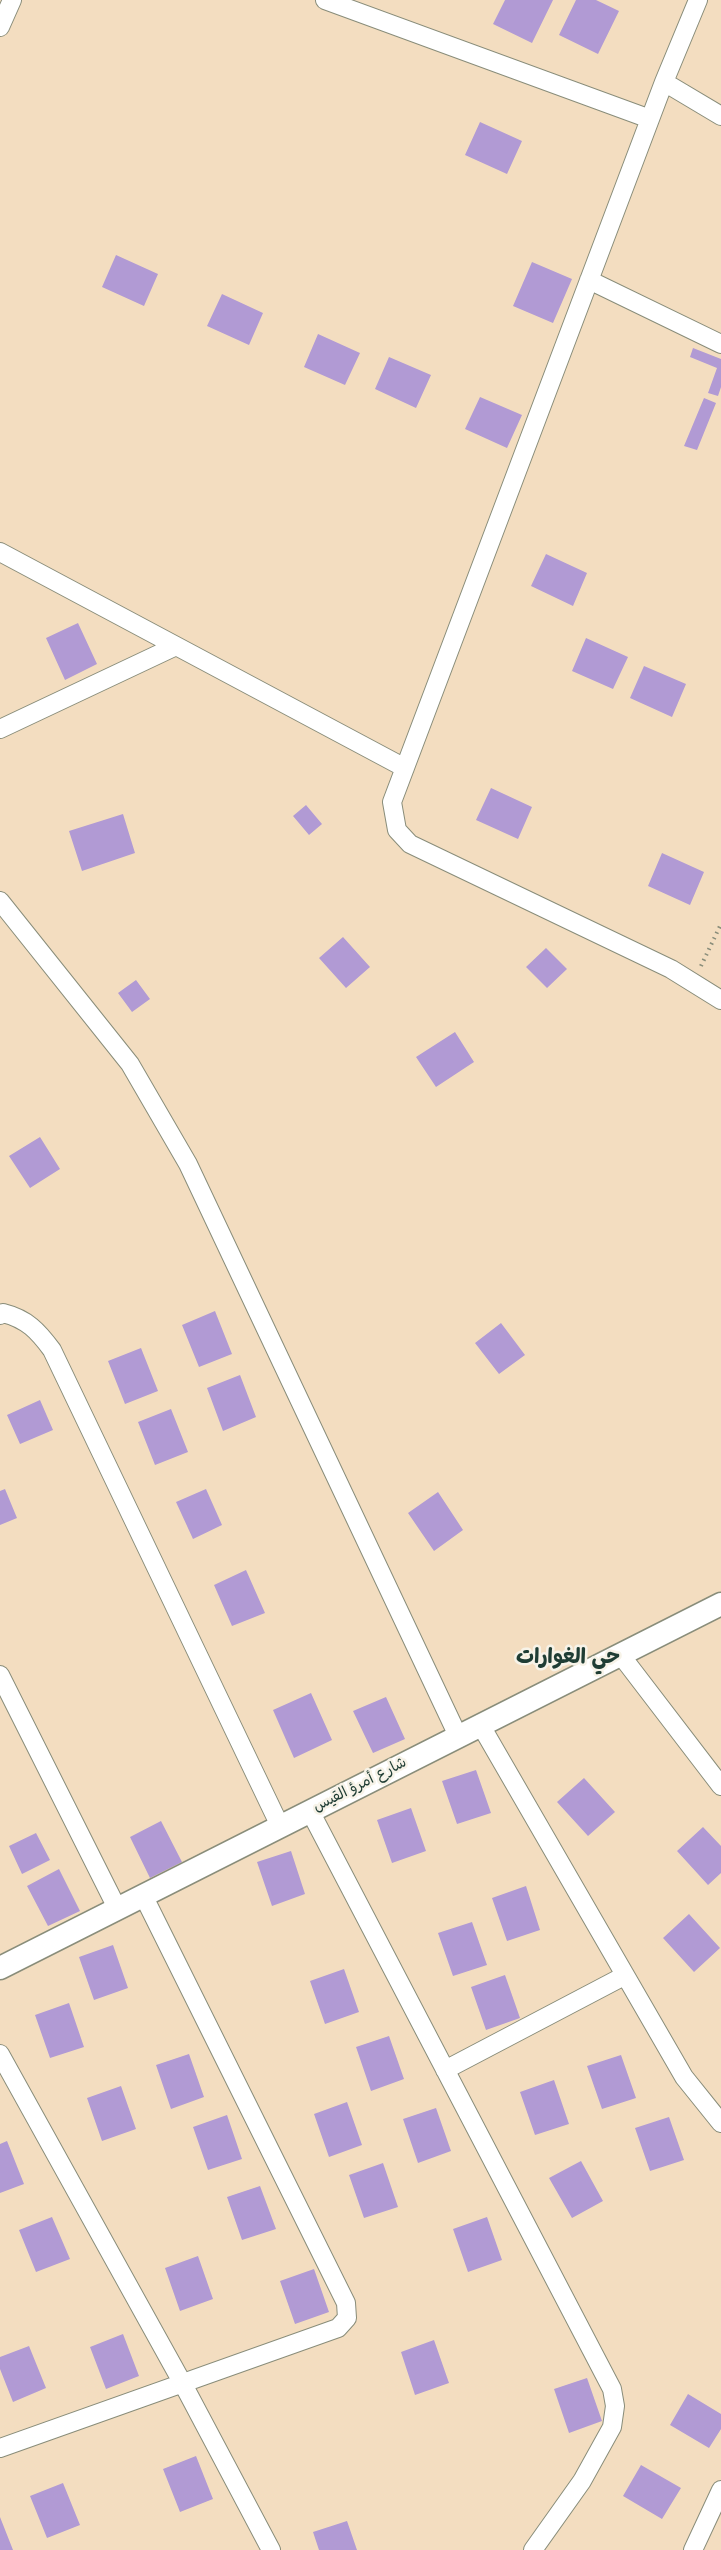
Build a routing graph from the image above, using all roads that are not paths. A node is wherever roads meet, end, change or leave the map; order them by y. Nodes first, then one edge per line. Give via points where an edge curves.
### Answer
1 (12, 0) edge
2 (326, 0) edge
3 (698, 0) edge
4 (0, 27) edge
5 (664, 82) junction
6 (721, 116) edge
7 (650, 118) junction
8 (589, 280) junction
9 (721, 344) edge
10 (0, 552) edge
11 (176, 646) junction
12 (0, 729) edge
13 (405, 768) junction
14 (0, 901) edge
15 (721, 1000) edge
16 (0, 1315) edge
17 (721, 1604) edge
18 (620, 1654) junction
19 (0, 1675) edge
20 (480, 1724) junction
21 (458, 1736) junction
22 (721, 1786) edge
23 (310, 1811) junction
24 (280, 1826) junction
25 (143, 1895) junction
26 (117, 1908) junction
27 (0, 1968) edge
28 (624, 1976) junction
29 (0, 2054) edge
30 (446, 2070) junction
31 (721, 2123) edge
32 (183, 2384) junction
33 (0, 2448) edge
34 (721, 2490) edge
35 (271, 2550) edge
36 (533, 2550) edge
37 (693, 2550) edge

1 - 4 street
2 - 7 street
3 - 5 street
5 - 6 street
5 - 7 street
7 - 8 street
8 - 9 street
8 - 13 street
10 - 11 street
11 - 12 street
11 - 13 street
13 - 15 street via 392,802 397,830 410,844 671,969
14 - 21 street via 130,1065 188,1164
16 - 24 street via 20,1317 36,1328 52,1350
17 - 18 street, شارع أمرؤ القيس
18 - 20 street, شارع أمرؤ القيس
18 - 22 street
19 - 26 street
20 - 21 street, شارع أمرؤ القيس
20 - 28 street
21 - 23 street, شارع أمرؤ القيس
23 - 24 street, شارع أمرؤ القيس
23 - 30 street
24 - 25 street, شارع أمرؤ القيس
25 - 26 street, شارع أمرؤ القيس
25 - 32 street via 346,2303 347,2318 338,2328
26 - 27 street, شارع أمرؤ القيس
28 - 30 street
28 - 31 street via 684,2077
29 - 32 street
30 - 36 street via 612,2389 612,2427 582,2481
32 - 33 street
32 - 35 street
34 - 37 street

